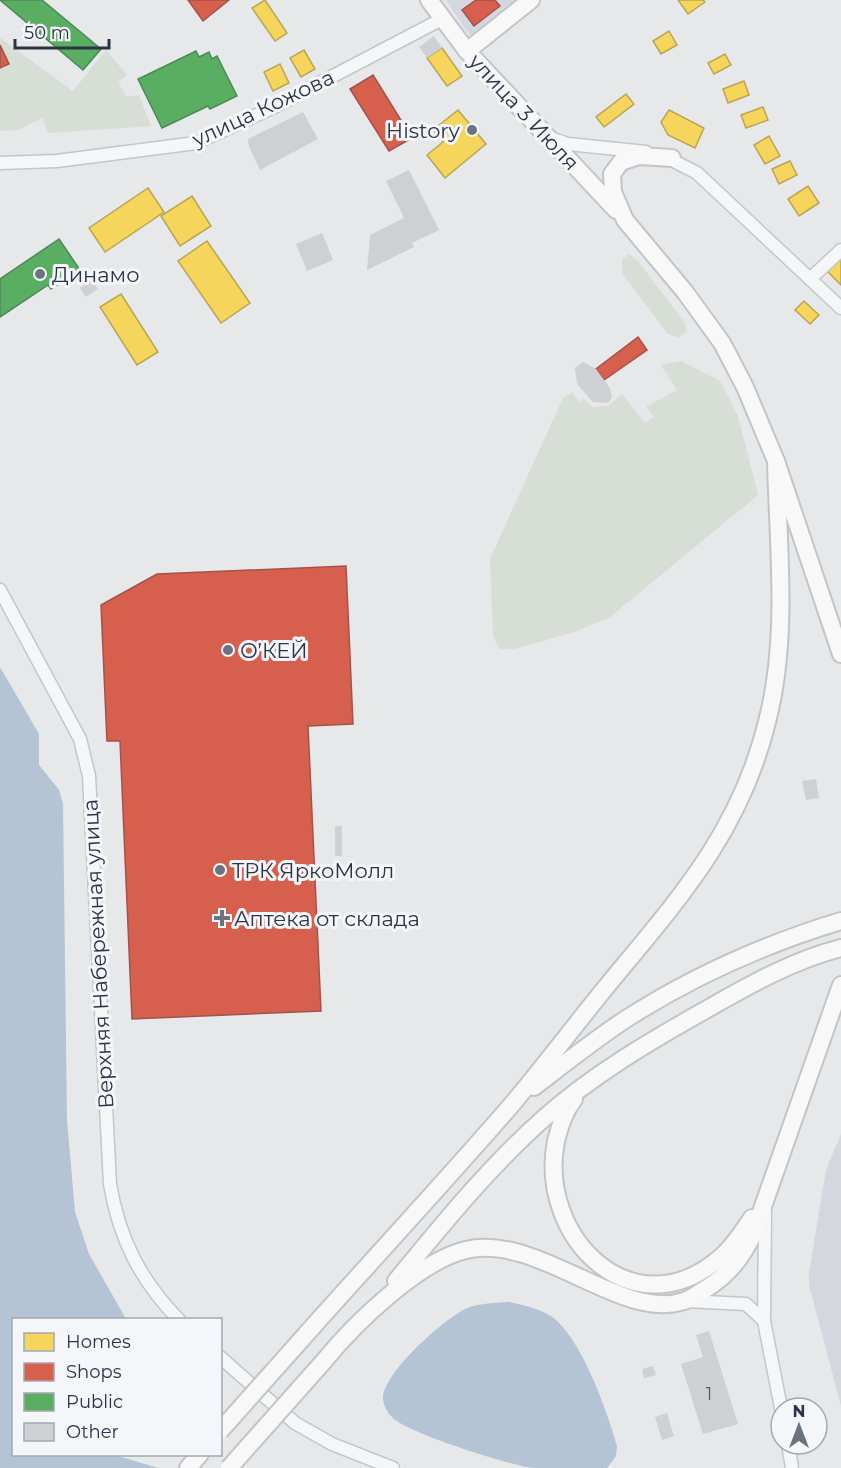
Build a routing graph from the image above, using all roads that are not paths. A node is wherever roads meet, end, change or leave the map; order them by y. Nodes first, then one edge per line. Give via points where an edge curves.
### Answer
1 (429, 0) edge
2 (531, 0) edge
3 (442, 19) junction
4 (467, 51) junction
5 (548, 138) junction
6 (672, 158) junction
7 (0, 163) edge
8 (625, 220) junction
9 (841, 250) edge
10 (811, 278) junction
11 (841, 308) edge
12 (776, 461) junction
13 (0, 590) edge
14 (841, 654) edge
15 (841, 921) edge
16 (841, 948) edge
17 (841, 986) edge
18 (582, 1090) junction
19 (514, 1101) junction
20 (765, 1197) junction
21 (685, 1301) junction
22 (367, 1316) junction
23 (177, 1318) edge
24 (764, 1321) junction
25 (222, 1359) edge
26 (779, 1396) edge
27 (222, 1429) edge
28 (199, 1456) edge
29 (188, 1468) edge
30 (229, 1468) edge
31 (393, 1468) edge

1 - 3 main road, улица 3 Июля
2 - 4 main road
3 - 4 main road, улица 3 Июля
3 - 7 street, улица Кожова via 196,143
4 - 5 main road, улица 3 Июля
5 - 6 street
5 - 8 main road, улица 3 Июля
6 - 8 main road via 635,157 615,167 612,189
6 - 10 street via 697,173
8 - 12 main road via 722,343
9 - 10 street
10 - 11 street
12 - 14 main road
12 - 19 main road via 779,651 770,711 750,778 736,810 686,892
13 - 23 street, Верхняя Набережная улица via 80,739 90,776 110,1184 119,1227 130,1254 153,1292
15 - 19 main road via 792,937 661,997
16 - 18 main road via 756,981 651,1041
17 - 20 main road
18 - 20 main road via 559,1127 553,1167 555,1188 575,1239 592,1259 616,1276 660,1284 699,1272 731,1247
18 - 22 main road via 542,1120 453,1211
19 - 27 main road, bridge
20 - 21 main road via 754,1232 737,1263 717,1282
20 - 24 street
21 - 22 main road via 645,1301 520,1252 483,1248 442,1258 423,1268
21 - 24 street via 746,1304
22 - 30 main road, bridge via 339,1342
24 - 26 street
25 - 31 street via 295,1423 355,1455
28 - 29 main road

